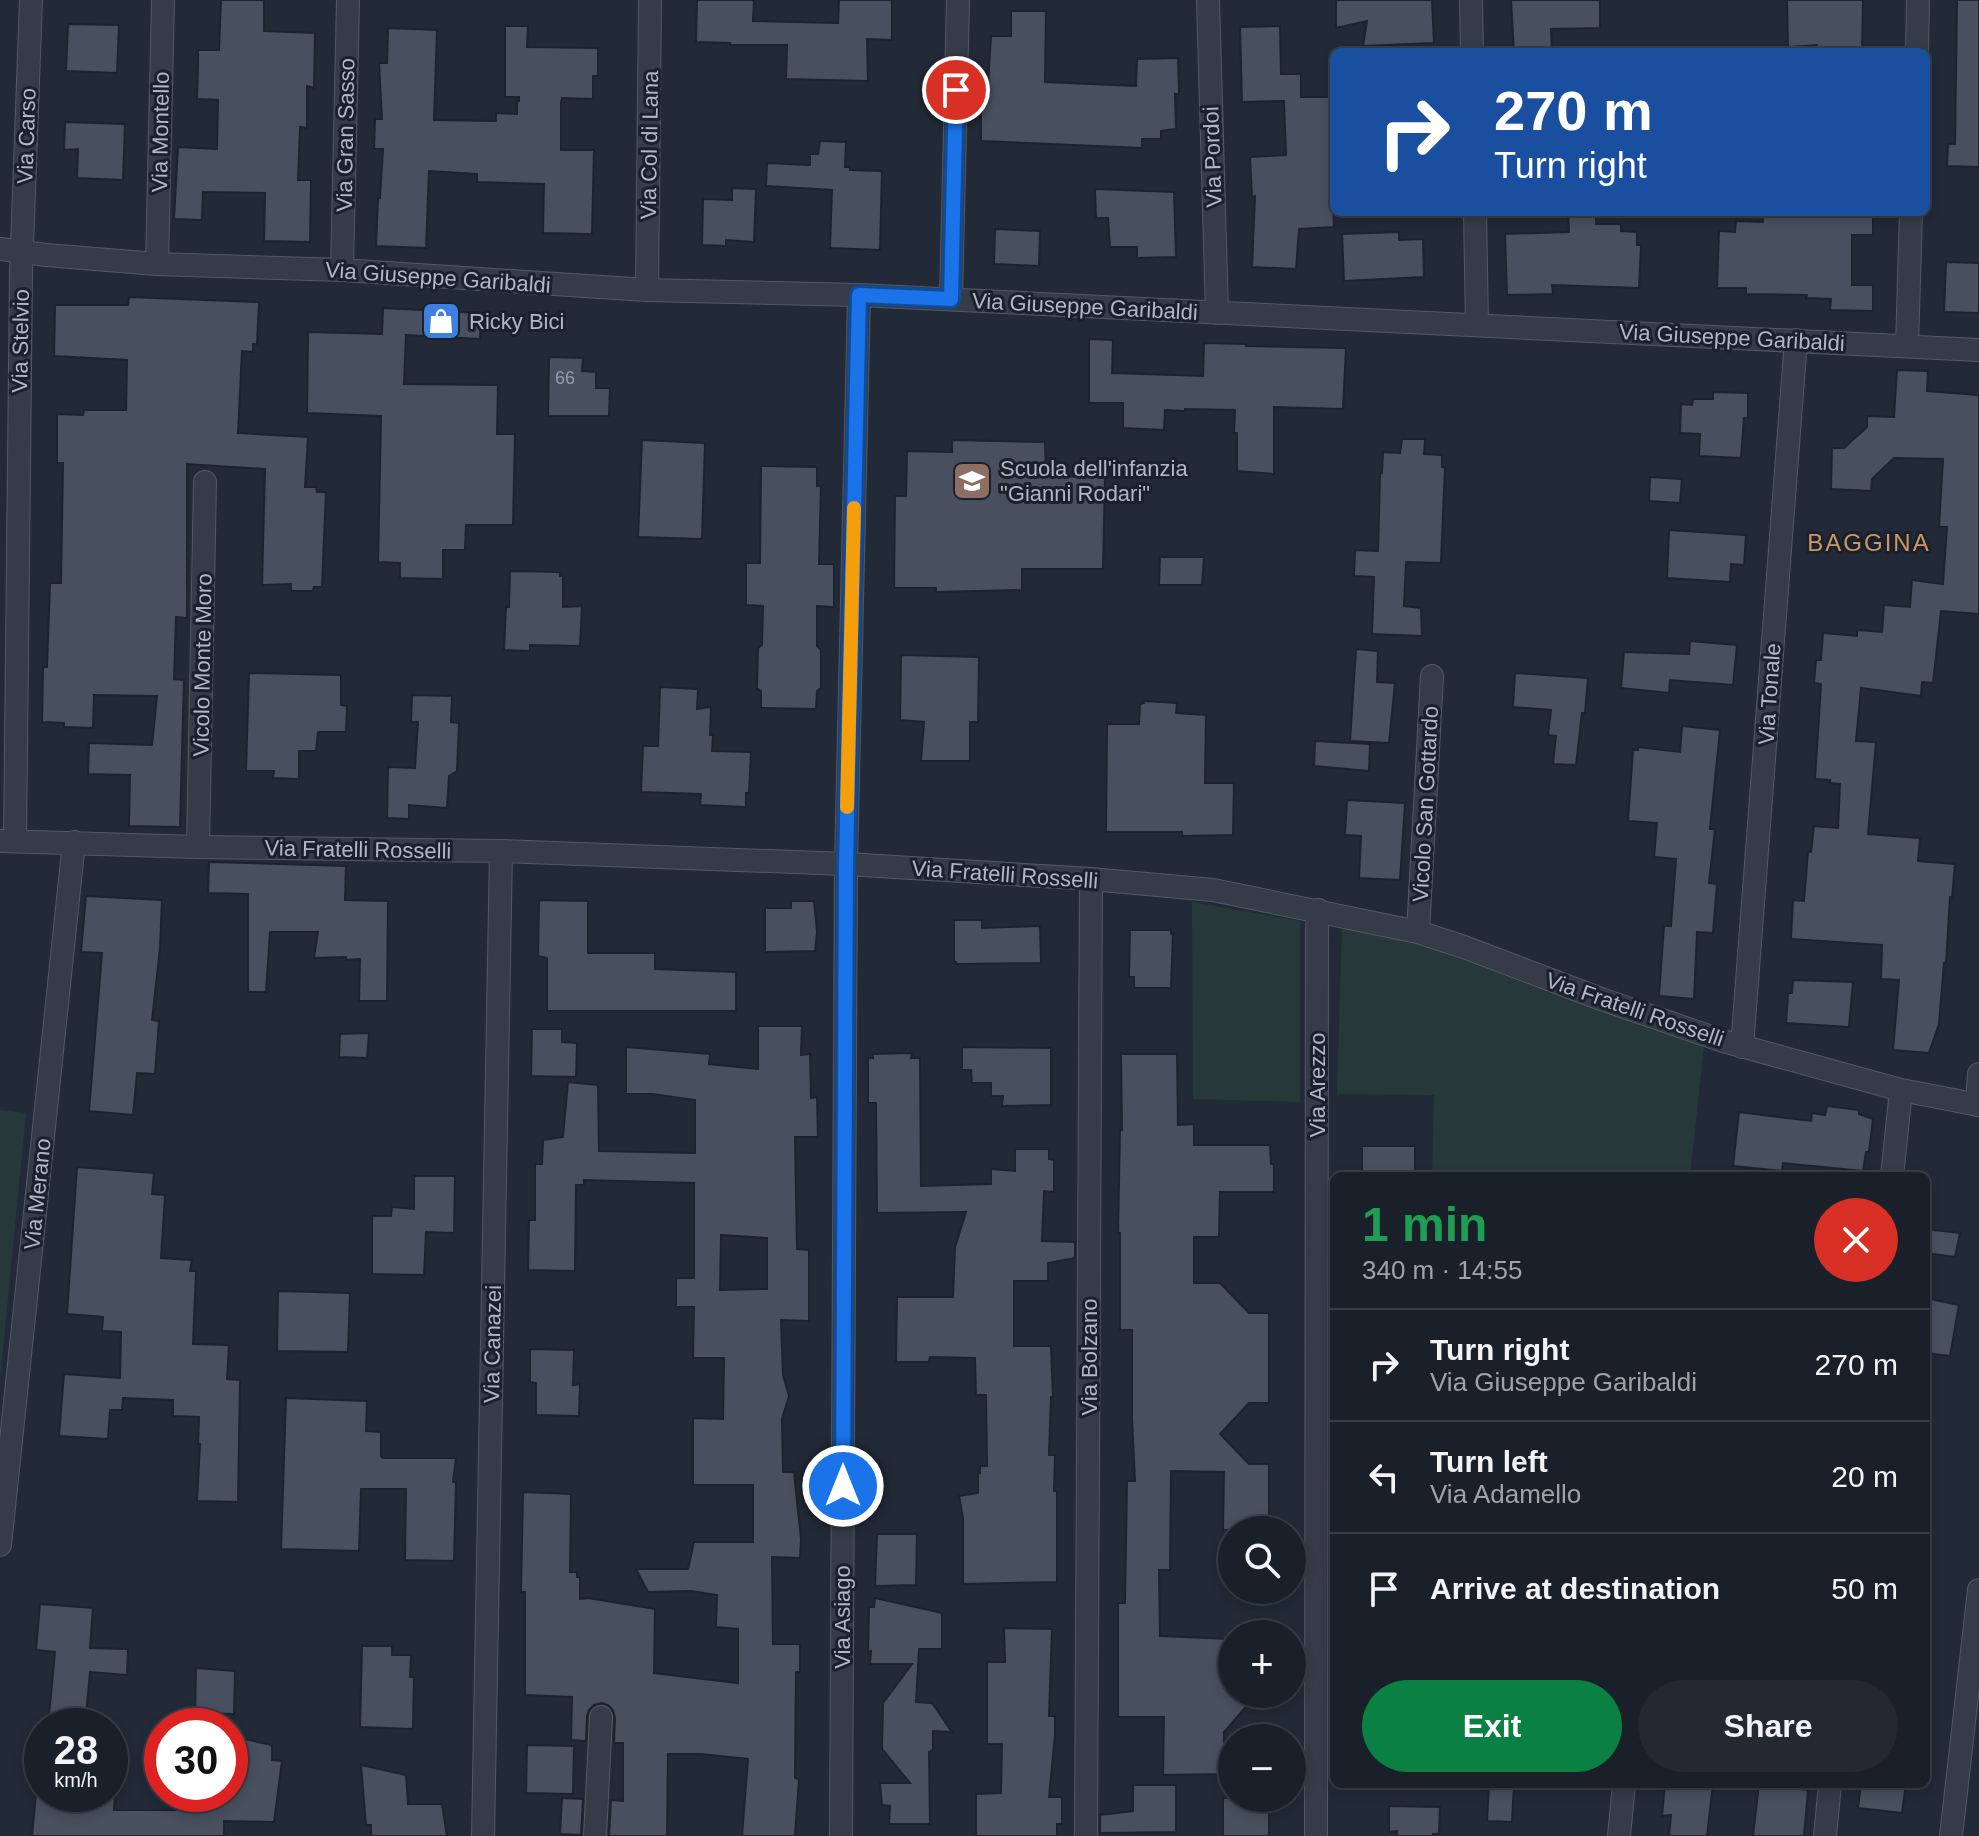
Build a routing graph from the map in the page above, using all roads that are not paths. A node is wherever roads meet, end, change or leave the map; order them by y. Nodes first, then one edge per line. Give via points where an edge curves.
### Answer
1 (31, 0) edge
2 (163, 0) edge
3 (348, 0) edge
4 (650, 0) edge
5 (958, 0) edge
6 (1208, 0) edge
7 (1471, 0) edge
8 (1918, 0) edge
9 (1472, 48) edge
10 (1917, 48) edge
11 (1475, 216) edge
12 (1911, 216) edge
13 (14, 258) edge
14 (157, 264) junction
15 (342, 270) junction
16 (647, 290) junction
17 (859, 295) junction
18 (951, 299) junction
19 (1217, 313) junction
20 (1477, 325) junction
21 (1796, 340) junction
22 (1907, 346) junction
23 (1979, 350) edge
24 (205, 482) dead end
25 (1432, 676) dead end
26 (8, 841) edge
27 (74, 842) junction
28 (198, 847) junction
29 (501, 851) junction
30 (846, 864) junction
31 (1091, 879) junction
32 (1318, 910) junction
33 (1418, 932) junction
34 (1742, 1047) junction
35 (1979, 1074) edge
36 (1901, 1090) junction
37 (1978, 1105) edge
38 (1892, 1172) edge
39 (0, 1545) edge
40 (1979, 1590) edge
41 (601, 1717) dead end
42 (1624, 1788) edge
43 (1830, 1788) edge
44 (483, 1836) edge
45 (595, 1836) edge
46 (841, 1836) edge
47 (1086, 1836) edge
48 (1316, 1836) edge
49 (1619, 1836) edge
50 (1825, 1836) edge
51 (1951, 1836) edge

1 - 13 street, Via Carso
2 - 14 street, Via Montello
3 - 15 street, Via Gran Sasso
4 - 16 street, Via Col di Lana
5 - 18 street
6 - 19 street, Via Pordoi
7 - 9 street
8 - 10 street
11 - 20 street
12 - 22 street
13 - 14 street, Via Giuseppe Garibaldi
13 - 26 street, Via Stelvio
14 - 15 street, Via Giuseppe Garibaldi
15 - 16 street, Via Giuseppe Garibaldi
16 - 17 street, Via Giuseppe Garibaldi
17 - 18 street, Via Giuseppe Garibaldi
17 - 30 street, Via Asiago
18 - 19 street, Via Giuseppe Garibaldi
19 - 20 street, Via Giuseppe Garibaldi
20 - 21 street, Via Giuseppe Garibaldi
21 - 22 street, Via Giuseppe Garibaldi
21 - 34 street, Via Tonale
22 - 23 street, Via Giuseppe Garibaldi
24 - 28 street, Vicolo Monte Moro
25 - 33 street, Vicolo San Gottardo
26 - 27 street, Via Fratelli Rosselli
27 - 28 street, Via Fratelli Rosselli
27 - 39 street, Via Merano
28 - 29 street, Via Fratelli Rosselli
29 - 30 street, Via Fratelli Rosselli
29 - 44 street, Via Canazei
30 - 31 street, Via Fratelli Rosselli
30 - 46 street, Via Asiago
31 - 32 street, Via Fratelli Rosselli via 1213,890
31 - 47 street, Via Bolzano
32 - 33 street, Via Fratelli Rosselli
32 - 48 street, Via Arezzo
33 - 34 street, Via Fratelli Rosselli
34 - 36 street, Via Fratelli Rosselli
35 - 37 street
36 - 37 street, Via Fratelli Rosselli
36 - 38 street
40 - 51 street
41 - 45 street
42 - 49 street
43 - 50 street

